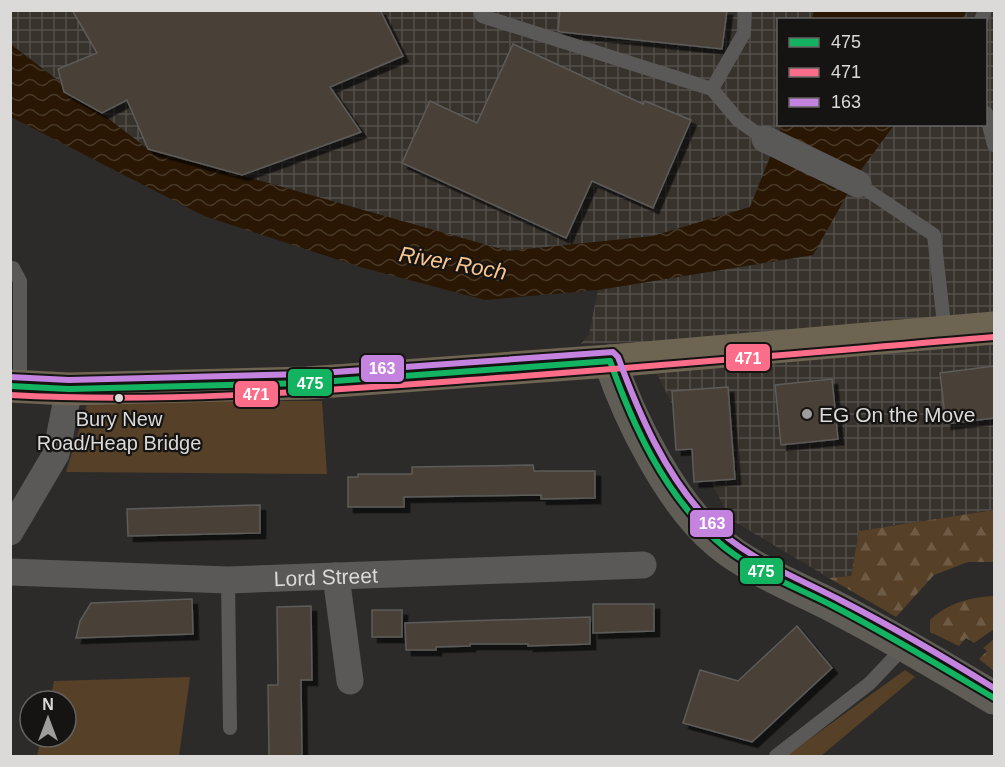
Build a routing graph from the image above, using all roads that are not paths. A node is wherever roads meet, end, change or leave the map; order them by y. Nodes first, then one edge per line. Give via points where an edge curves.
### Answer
1 (480, 10) edge
2 (745, 10) edge
3 (712, 90) junction
4 (987, 117) edge
5 (765, 139) joint
6 (994, 145) edge
7 (858, 184) joint
8 (10, 268) edge
9 (994, 328) edge
10 (945, 333) junction
11 (610, 360) junction
12 (15, 387) edge
13 (69, 389) junction
14 (10, 532) edge
15 (643, 565) dead end
16 (10, 572) edge
17 (336, 576) junction
18 (228, 580) junction
19 (906, 644) junction
20 (350, 681) dead end
21 (994, 698) edge
22 (230, 728) dead end
23 (776, 756) edge

1 - 3 lane via 482,16
2 - 3 lane via 744,33
3 - 5 lane via 738,120
4 - 6 lane
5 - 7 street
7 - 10 lane via 933,235
8 - 12 lane via 20,281
9 - 10 highway
10 - 11 highway
11 - 13 highway via 307,383
11 - 19 street via 635,422 670,486 718,543
12 - 13 highway
13 - 14 street via 56,454
15 - 17 street, Lord Street
16 - 18 street, Lord Street
17 - 18 street, Lord Street
17 - 20 street
18 - 22 lane
19 - 21 street
19 - 23 lane via 870,683

